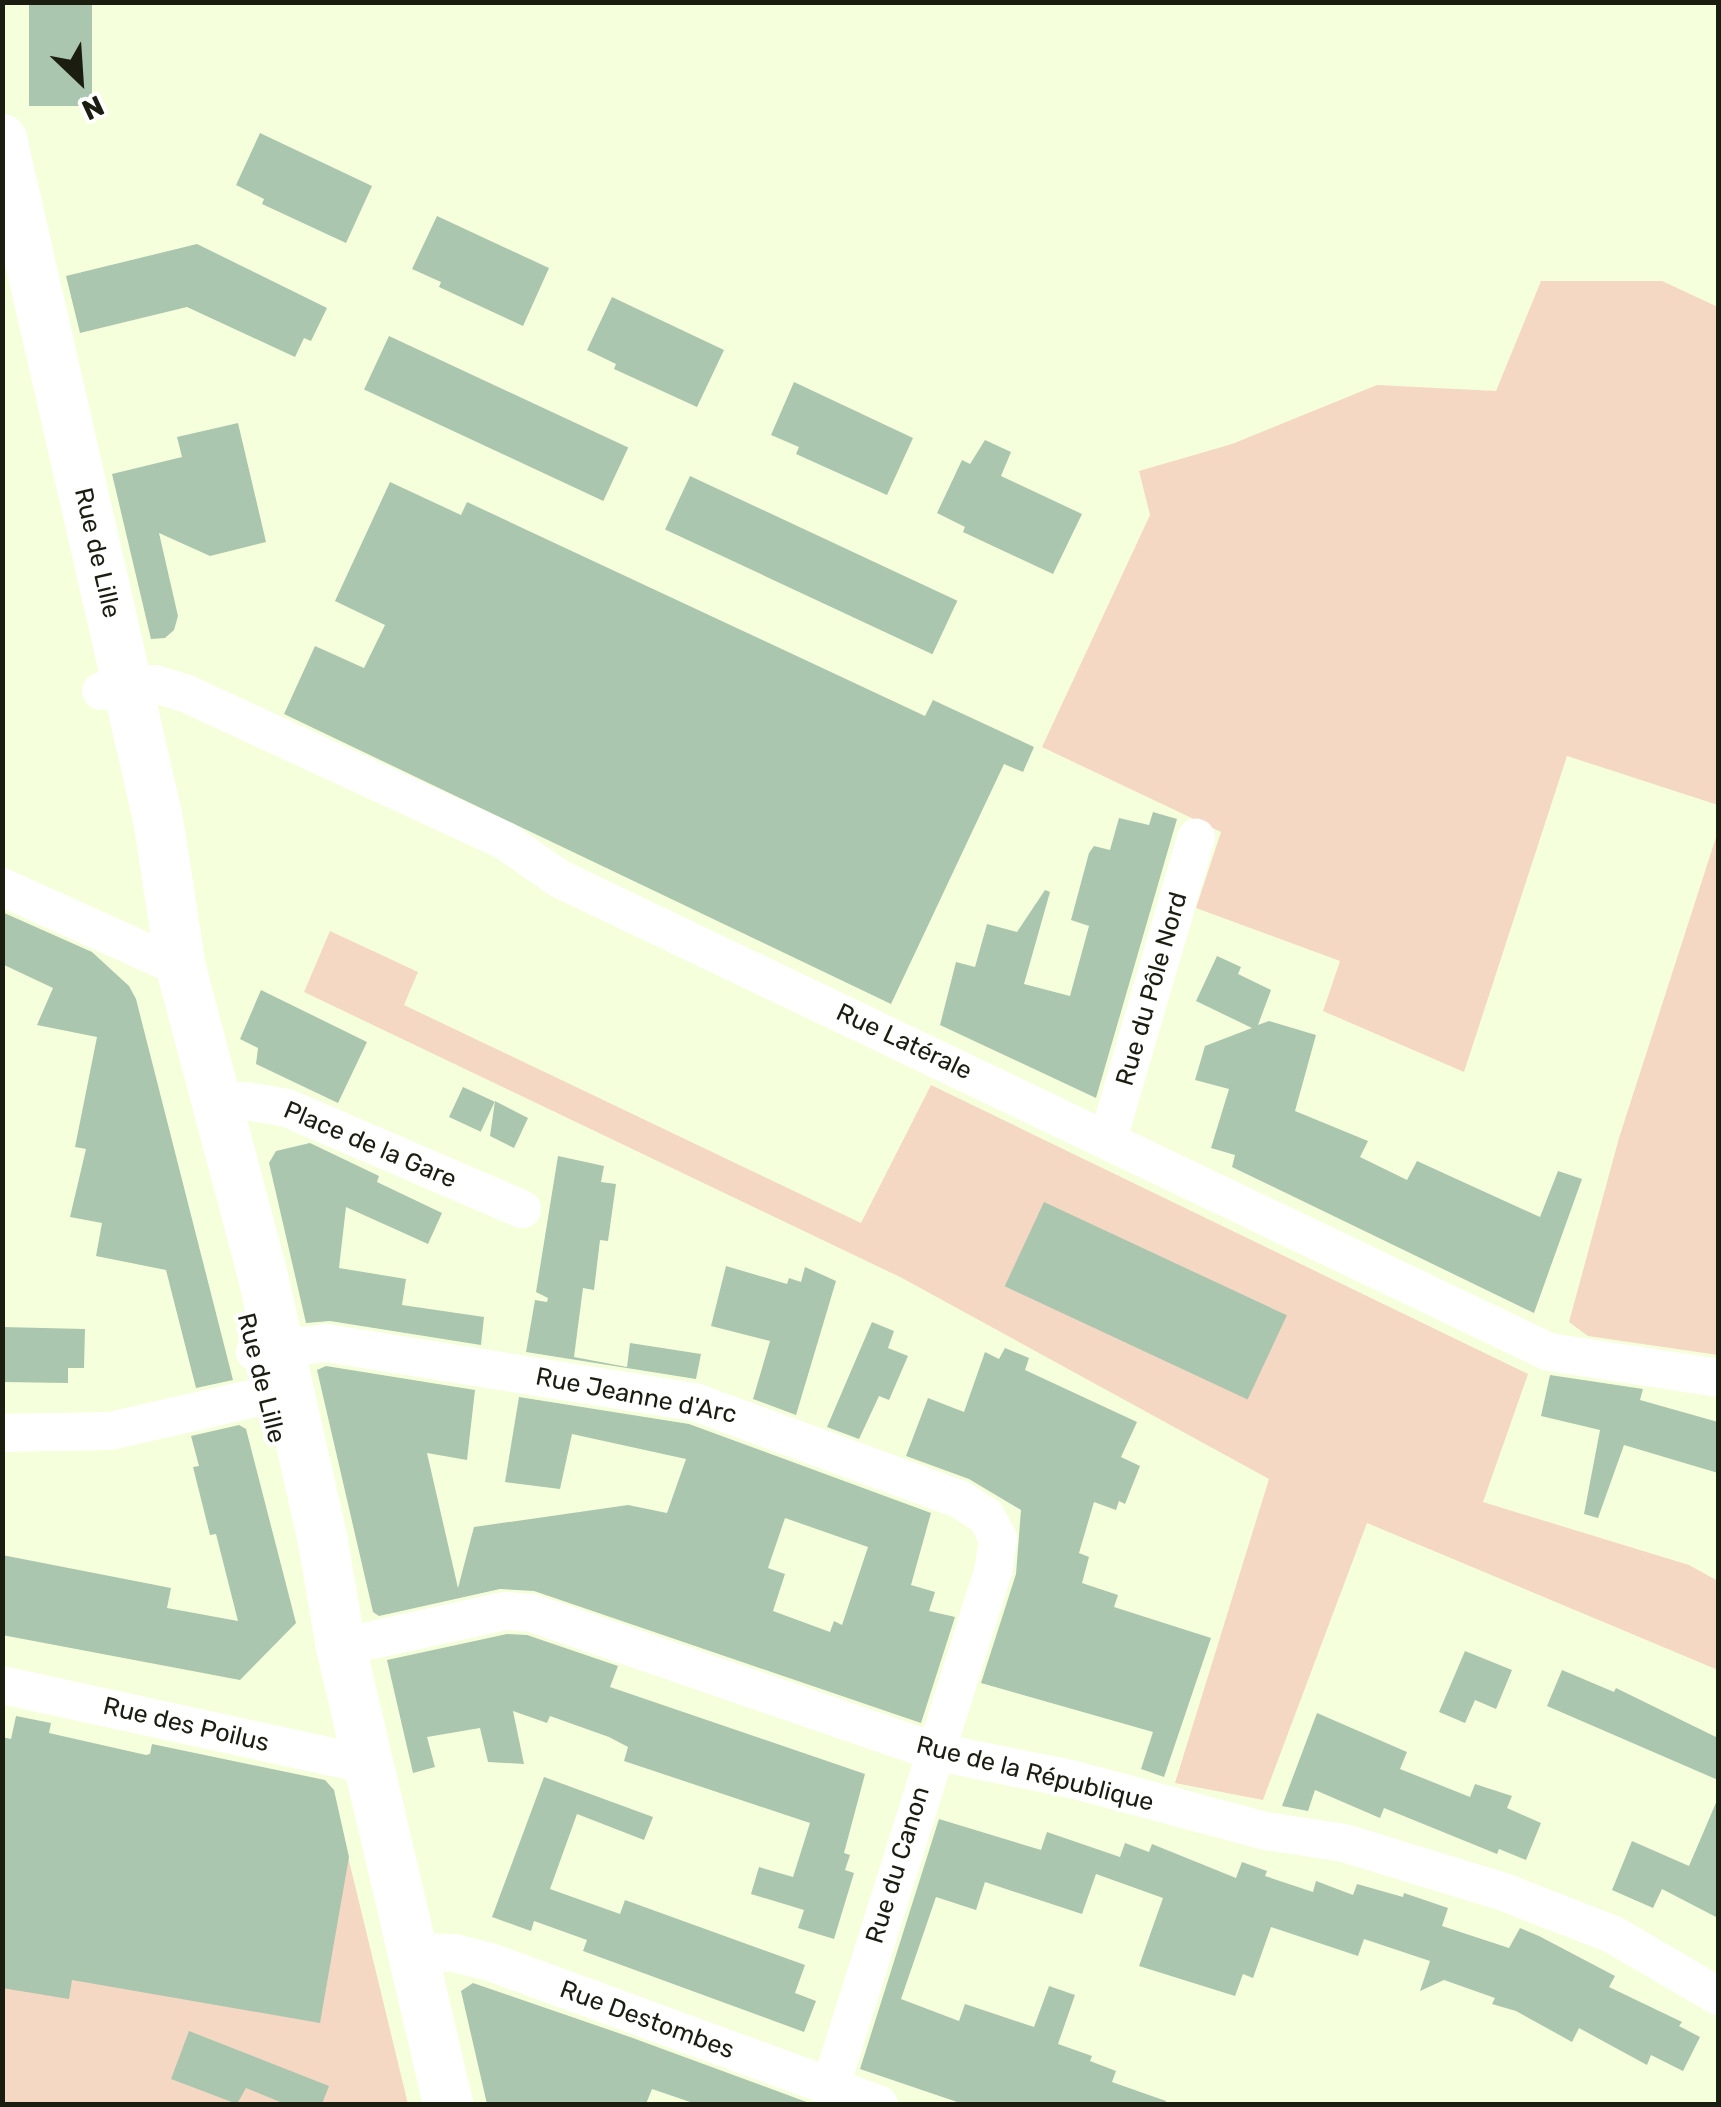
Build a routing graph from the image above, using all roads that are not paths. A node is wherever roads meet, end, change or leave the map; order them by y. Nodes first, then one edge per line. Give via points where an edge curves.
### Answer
1 (2, 140) edge
2 (2, 279) edge
3 (114, 689) junction
4 (1196, 838) dead end
5 (2, 887) edge
6 (180, 968) junction
7 (213, 1101) junction
8 (1108, 1140) junction
9 (522, 1209) dead end
10 (272, 1371) junction
11 (1718, 1378) edge
12 (2, 1432) edge
13 (994, 1528) joint
14 (341, 1647) junction
15 (2, 1685) edge
16 (933, 1751) junction
17 (369, 1765) junction
18 (412, 1952) junction
19 (1718, 1996) edge
20 (830, 2088) junction
21 (448, 2104) edge
22 (879, 2104) edge

1 - 3 main road, Rue de Lille
2 - 3 main road, Rue de Lille
3 - 6 main road, Rue de Lille via 155,909
3 - 8 street, Rue Latérale via 170,687 506,841 560,878
4 - 8 street, Rue du Pôle Nord
5 - 6 street
6 - 7 main road, Rue de Lille
7 - 9 street, Place de la Gare via 287,1108
7 - 10 main road, Rue de Lille via 250,1222
8 - 11 street, Rue Latérale via 1549,1352
10 - 12 street, Rue Jeanne d'Arc via 110,1432
10 - 13 street, Rue Jeanne d'Arc via 348,1346 712,1406 961,1500
10 - 14 main road, Rue de Lille
13 - 16 street, Rue du Canon via 994,1568
14 - 16 street, Rue de la République via 520,1611
14 - 17 main road, Rue de Lille
15 - 17 street, Rue des Poilus
16 - 19 street, Rue de la République via 1364,1848 1553,1909 1638,1948
16 - 20 street, Rue du Canon
17 - 18 main road, Rue de Lille
18 - 20 street, Rue Destombes via 490,1962
18 - 21 main road, Rue de Lille
20 - 22 street, Rue Destombes

